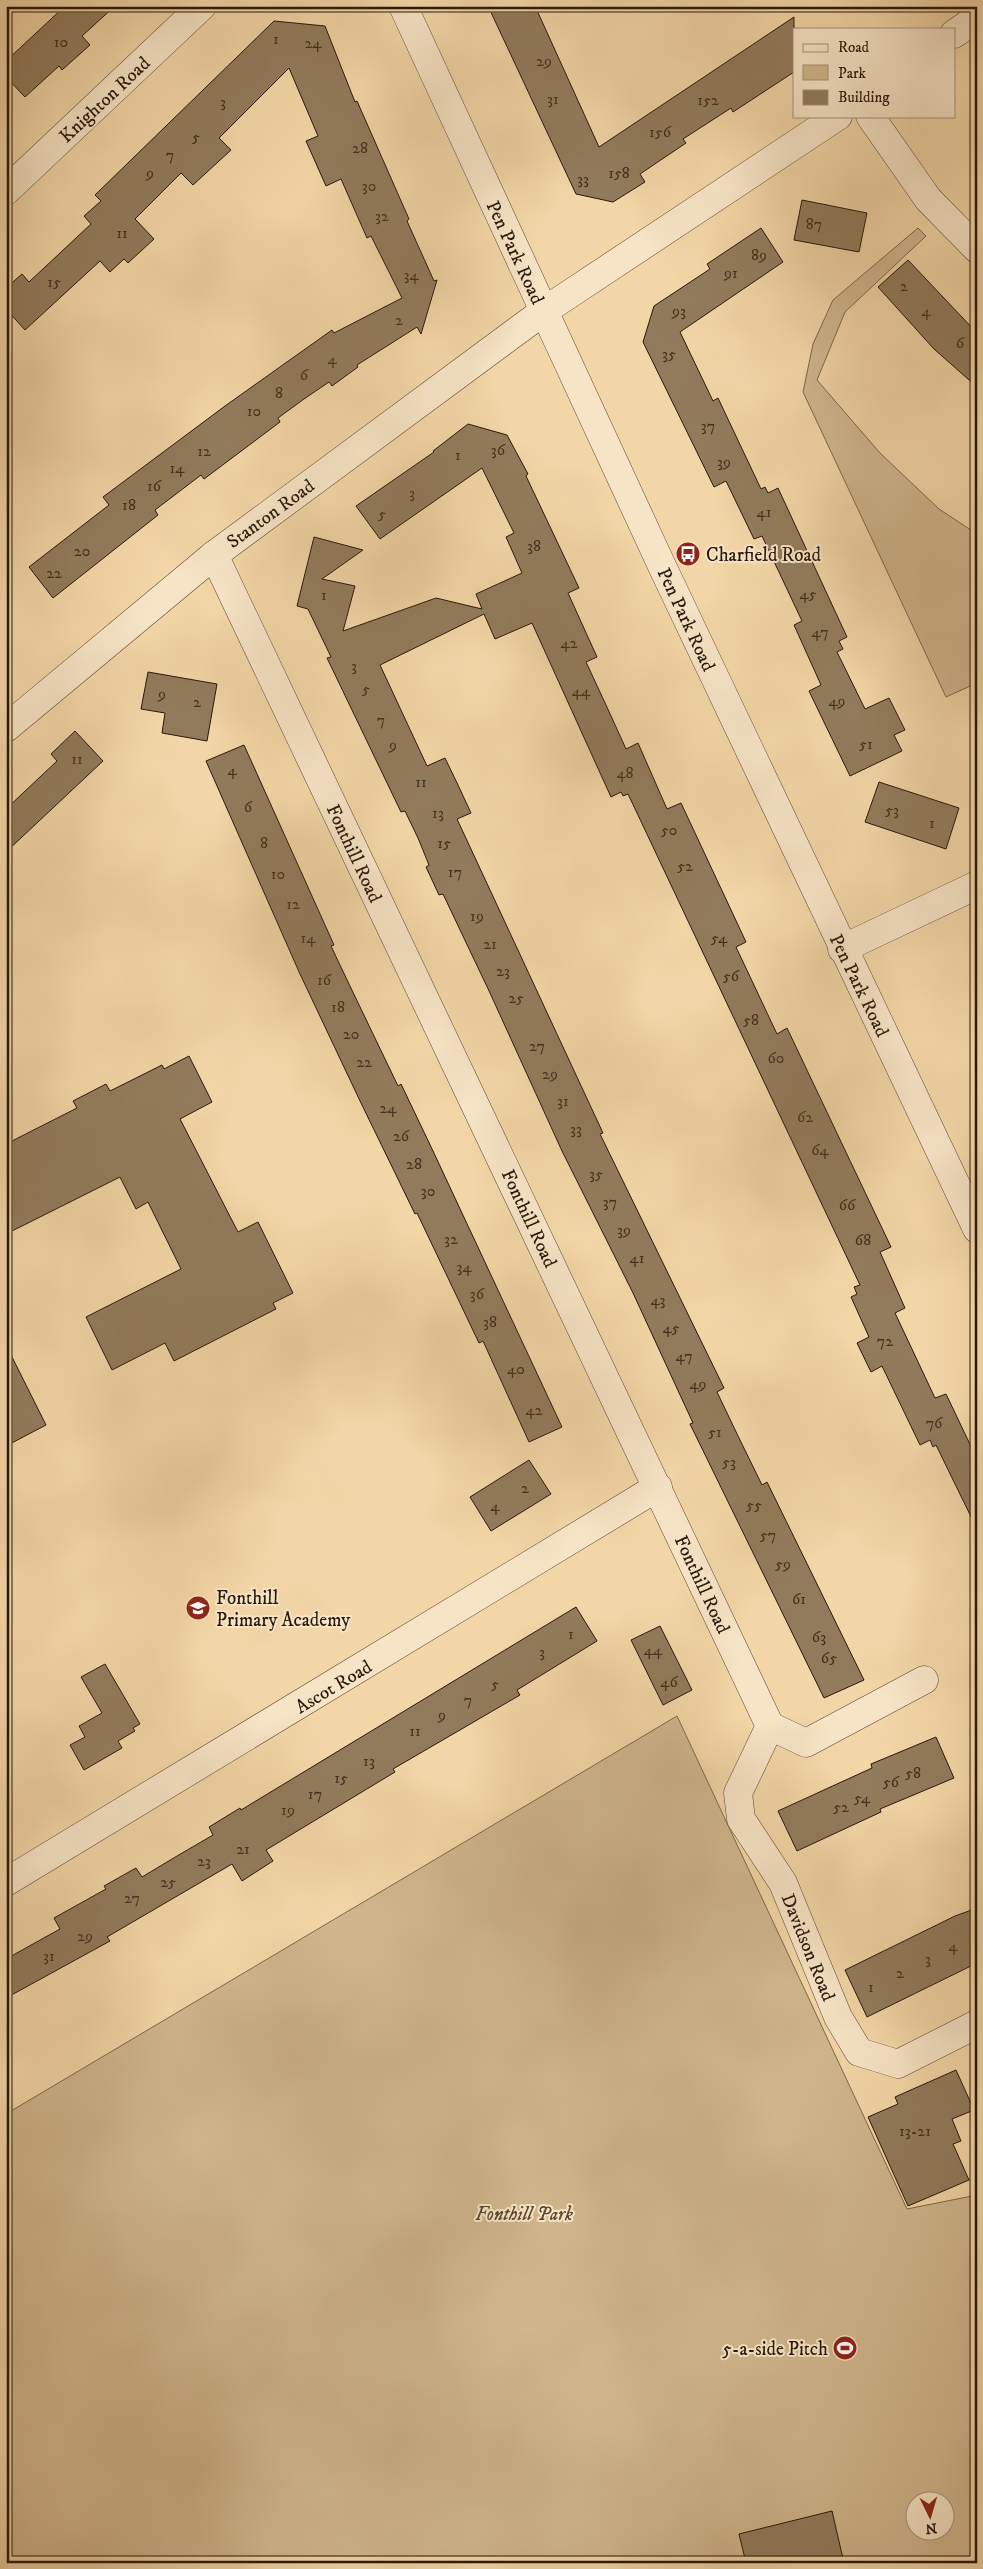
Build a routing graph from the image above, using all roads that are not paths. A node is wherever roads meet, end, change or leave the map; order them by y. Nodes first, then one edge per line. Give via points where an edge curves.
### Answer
1 (202, 6) edge
2 (403, 6) edge
3 (977, 18) edge
4 (956, 33) edge
5 (835, 118) edge
6 (871, 118) edge
7 (6, 192) edge
8 (977, 249) edge
9 (544, 311) junction
10 (214, 555) junction
11 (6, 728) edge
12 (977, 885) edge
13 (842, 949) junction
14 (977, 1229) edge
15 (658, 1487) junction
16 (924, 1680) dead end
17 (770, 1726) junction
18 (6, 1882) edge
19 (977, 2024) edge

1 - 7 street, Knighton Road
2 - 9 street, Pen Park Road
3 - 4 street
5 - 9 street
6 - 8 street via 928,199
9 - 10 street, Stanton Road
9 - 13 street, Pen Park Road
10 - 11 street, Stanton Road
10 - 15 street, Fonthill Road
12 - 13 street
13 - 14 street, Pen Park Road
15 - 17 street, Fonthill Road
15 - 18 street, Ascot Road
16 - 17 street via 806,1743
17 - 19 street, Davidson Road via 738,1793 741,1819 783,1884 838,2017 859,2052 898,2064

